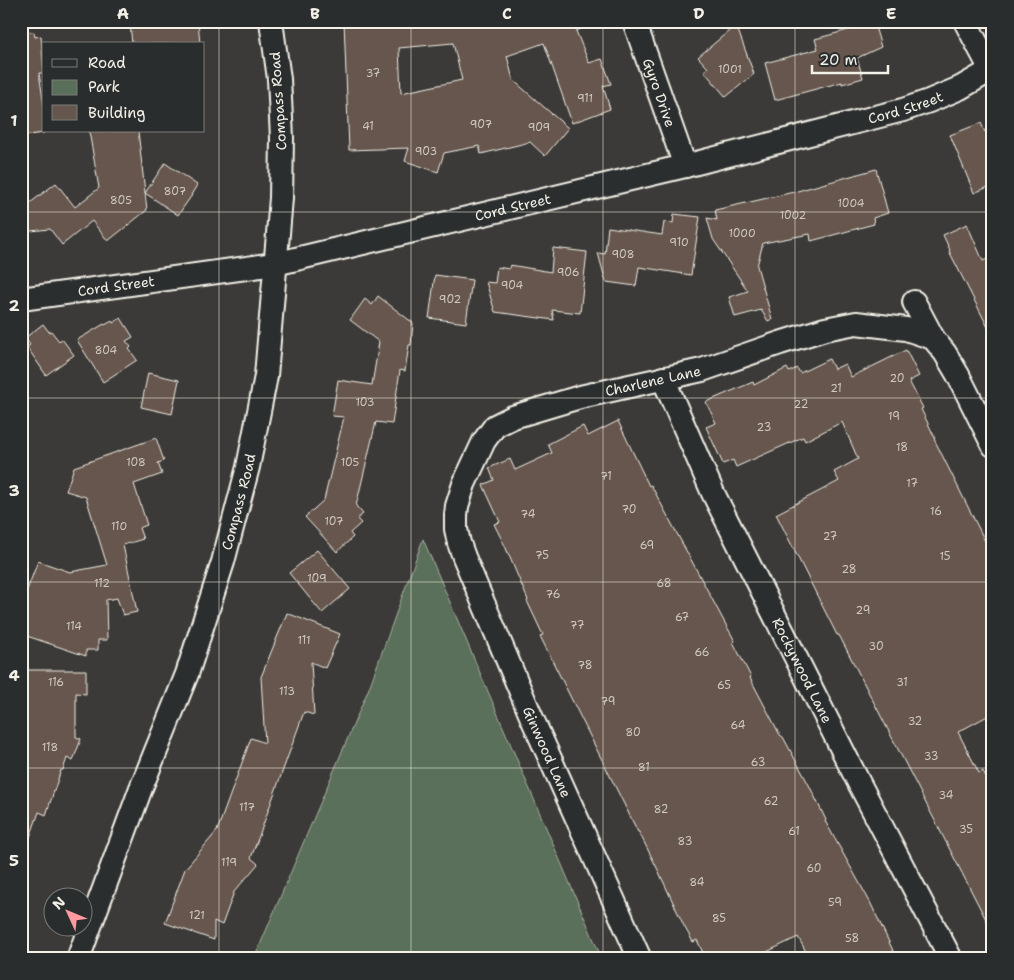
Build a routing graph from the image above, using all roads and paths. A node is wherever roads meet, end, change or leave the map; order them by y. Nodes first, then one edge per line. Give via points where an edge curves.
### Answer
1 (271, 21) edge
2 (634, 21) edge
3 (965, 21) edge
4 (992, 70) edge
5 (684, 166) junction
6 (275, 264) junction
7 (21, 299) edge
8 (914, 302) dead end
9 (933, 338) junction
10 (662, 378) junction
11 (993, 444) edge
12 (459, 543) joint
13 (78, 959) edge
14 (640, 959) edge
15 (950, 959) edge

1 - 6 street, Compass Road via 279,79 282,138
2 - 5 street, Gyro Drive
3 - 4 street
4 - 5 street, Cord Street via 960,88 903,110
5 - 6 street, Cord Street
6 - 7 street, Cord Street
6 - 13 street, Compass Road via 266,376 248,467 223,562 187,674
8 - 9 street
9 - 10 street, Charlene Lane via 906,329 856,323 825,329 702,370
9 - 11 street via 958,375
10 - 12 street, Charlene Lane via 534,410 495,426 484,441 457,506
10 - 15 street, Rockywood Lane via 718,502
12 - 14 street, Ginwood Lane via 530,716

